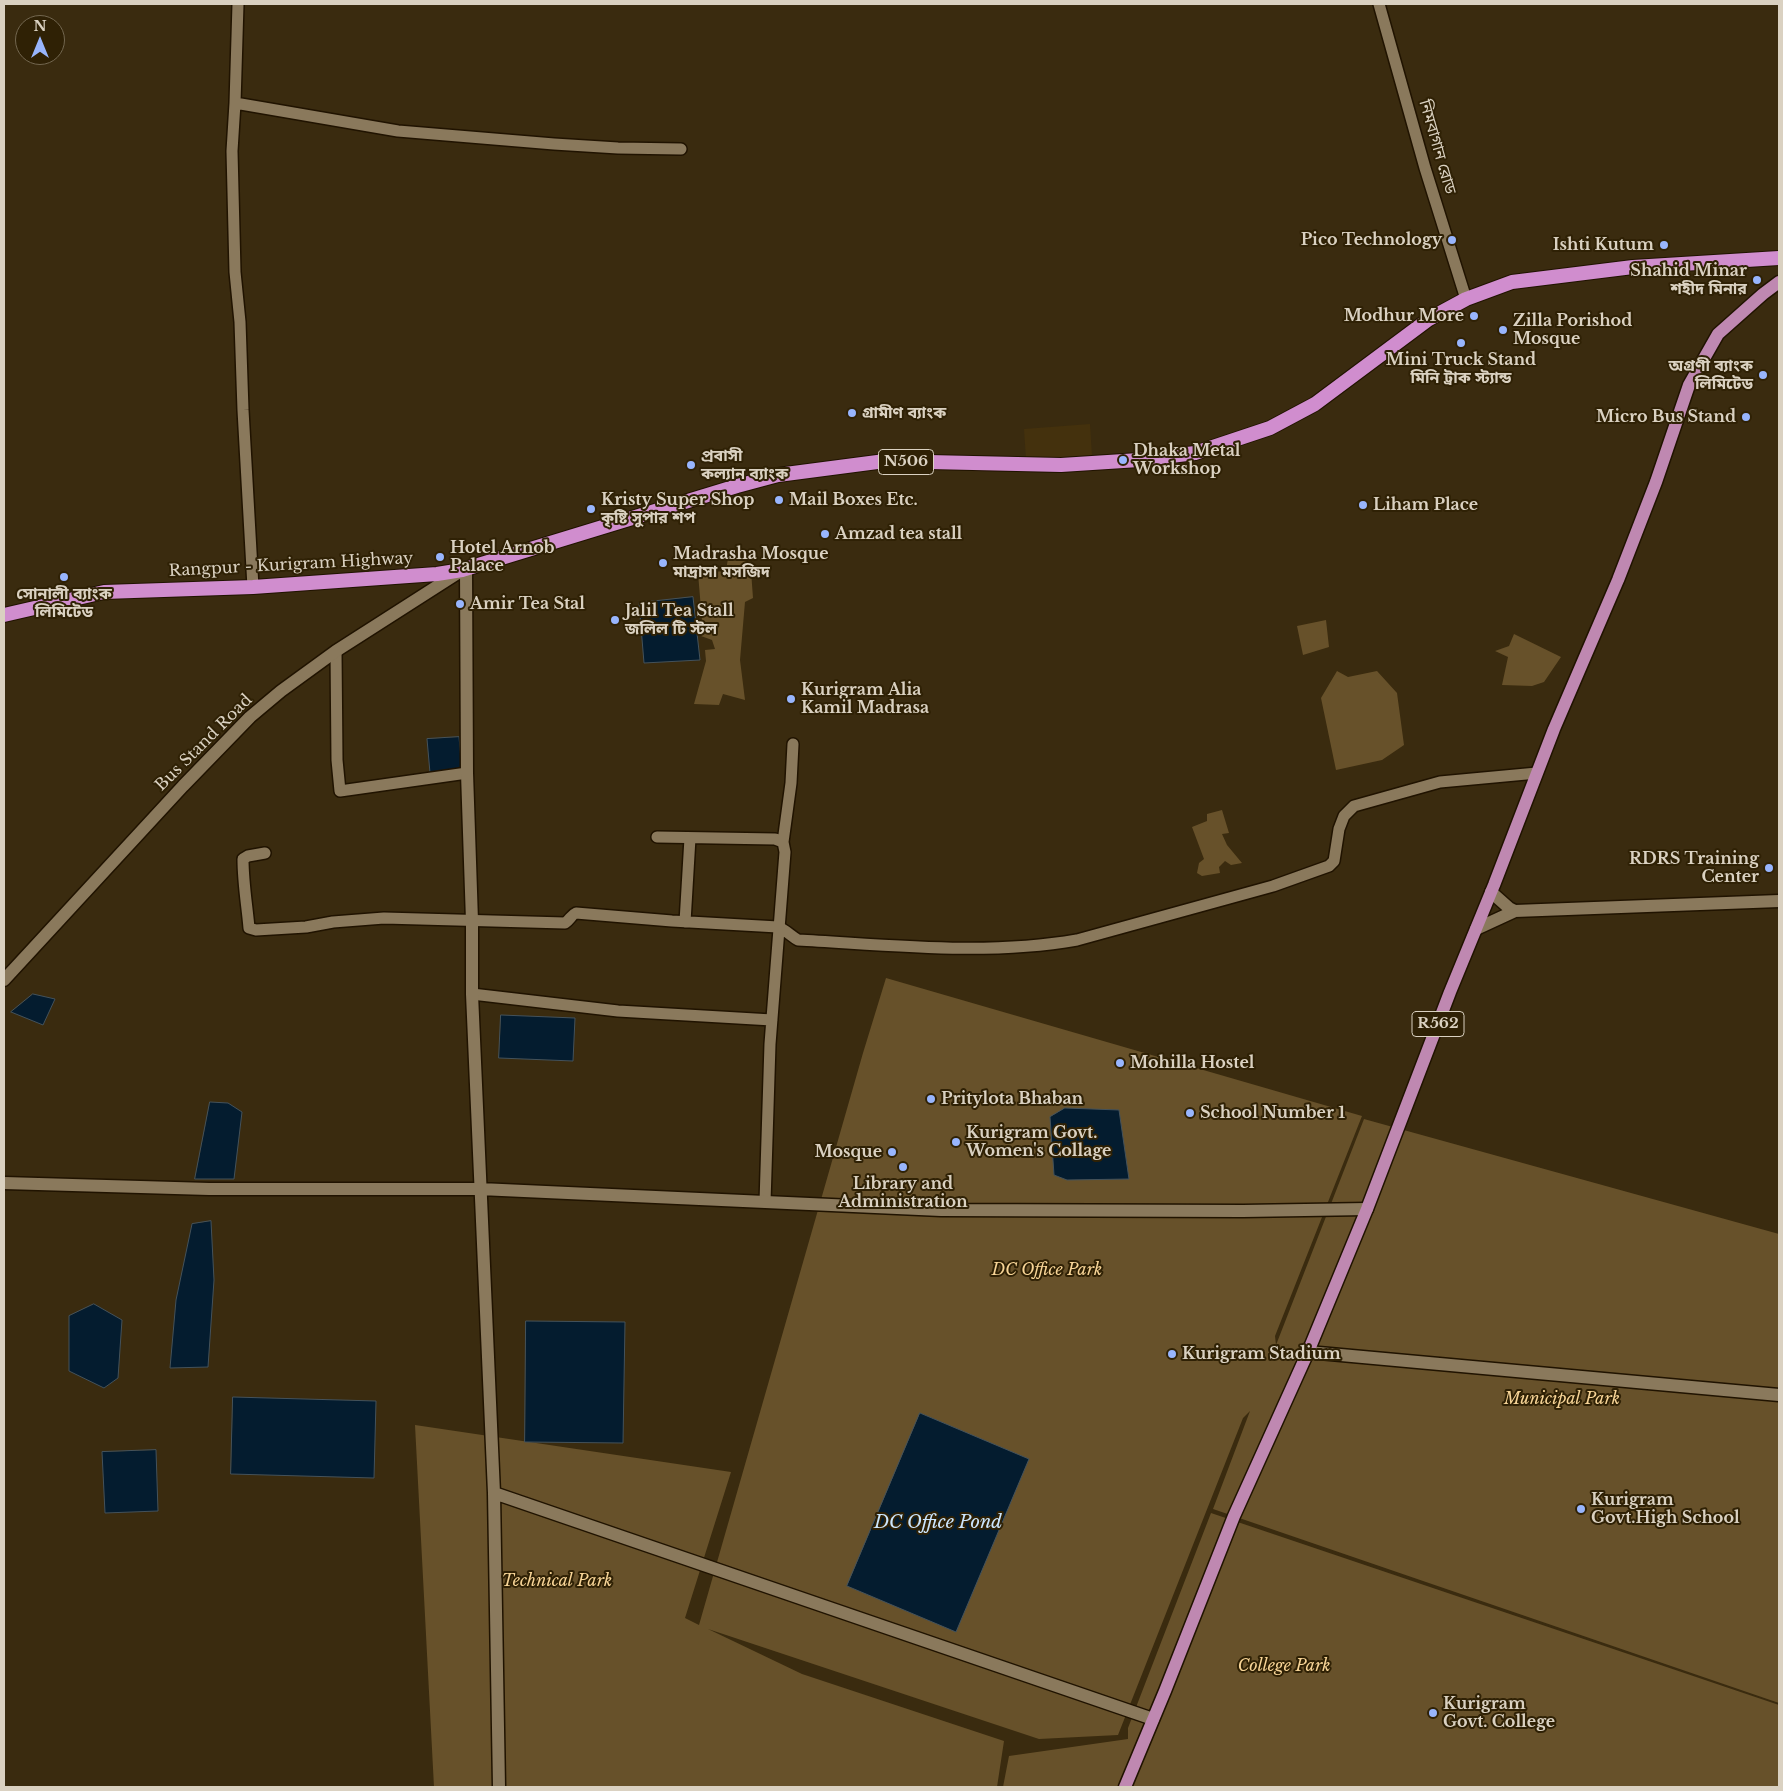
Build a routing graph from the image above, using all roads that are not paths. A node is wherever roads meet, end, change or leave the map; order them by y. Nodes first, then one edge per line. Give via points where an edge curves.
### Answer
1 (238, 4) edge
2 (1379, 4) edge
3 (235, 103) junction
4 (681, 149) dead end
5 (1779, 258) edge
6 (1779, 282) edge
7 (1466, 299) junction
8 (464, 570) junction
9 (253, 587) junction
10 (4, 615) edge
11 (336, 652) junction
12 (793, 744) dead end
13 (467, 773) junction
14 (1537, 773) junction
15 (657, 837) dead end
16 (694, 838) junction
17 (783, 842) junction
18 (265, 853) dead end
19 (1491, 892) junction
20 (1779, 901) edge
21 (1515, 911) junction
22 (472, 921) junction
23 (685, 922) junction
24 (778, 927) junction
25 (1476, 930) junction
26 (4, 980) edge
27 (472, 994) junction
28 (772, 1020) junction
29 (4, 1183) edge
30 (480, 1189) junction
31 (765, 1202) junction
32 (1367, 1209) junction
33 (1308, 1352) junction
34 (1779, 1395) edge
35 (494, 1494) junction
36 (1153, 1719) junction
37 (500, 1787) edge
38 (1124, 1787) edge

1 - 3 street
2 - 7 street, নিমবাগান রোড
3 - 4 street via 398,131 554,144
3 - 9 street via 232,151 235,272
5 - 7 highway, Rangpur - Kurigram Highway / N506 via 1633,266 1512,282
6 - 14 main road, R562 via 1718,334 1689,385 1618,580
7 - 8 highway, Rangpur - Kurigram Highway / N506 via 1429,319 1315,404 1270,428 1195,453 1061,465 885,461 778,475
8 - 9 highway, Rangpur - Kurigram Highway / N506
8 - 11 street, Bus Stand Road
8 - 13 street
9 - 10 highway, Rangpur - Kurigram Highway / N506 via 104,592
11 - 13 street via 340,791
11 - 26 street, Bus Stand Road via 280,691 250,717
12 - 17 street
13 - 22 street
14 - 19 main road, R562
14 - 24 street via 1440,782 1354,806 1338,829 1334,861 1328,866 1273,886 1077,940 1049,945 941,947 798,940
15 - 16 street
16 - 17 street via 775,839
16 - 23 street
17 - 24 street via 785,852
18 - 22 street via 243,859 249,928 306,927 384,918
19 - 21 street
19 - 25 main road, R562
20 - 21 street
21 - 25 street
22 - 23 street via 565,923 576,912
22 - 27 street
23 - 24 street
24 - 28 street
25 - 32 main road, R562
27 - 28 street via 618,1011
27 - 30 street
28 - 31 street
29 - 30 street via 209,1189
30 - 31 street
30 - 35 street
31 - 32 street via 941,1210
32 - 33 main road, R562
33 - 34 street
33 - 36 main road, R562 via 1234,1516
35 - 36 street
35 - 37 street
36 - 38 main road, R562

